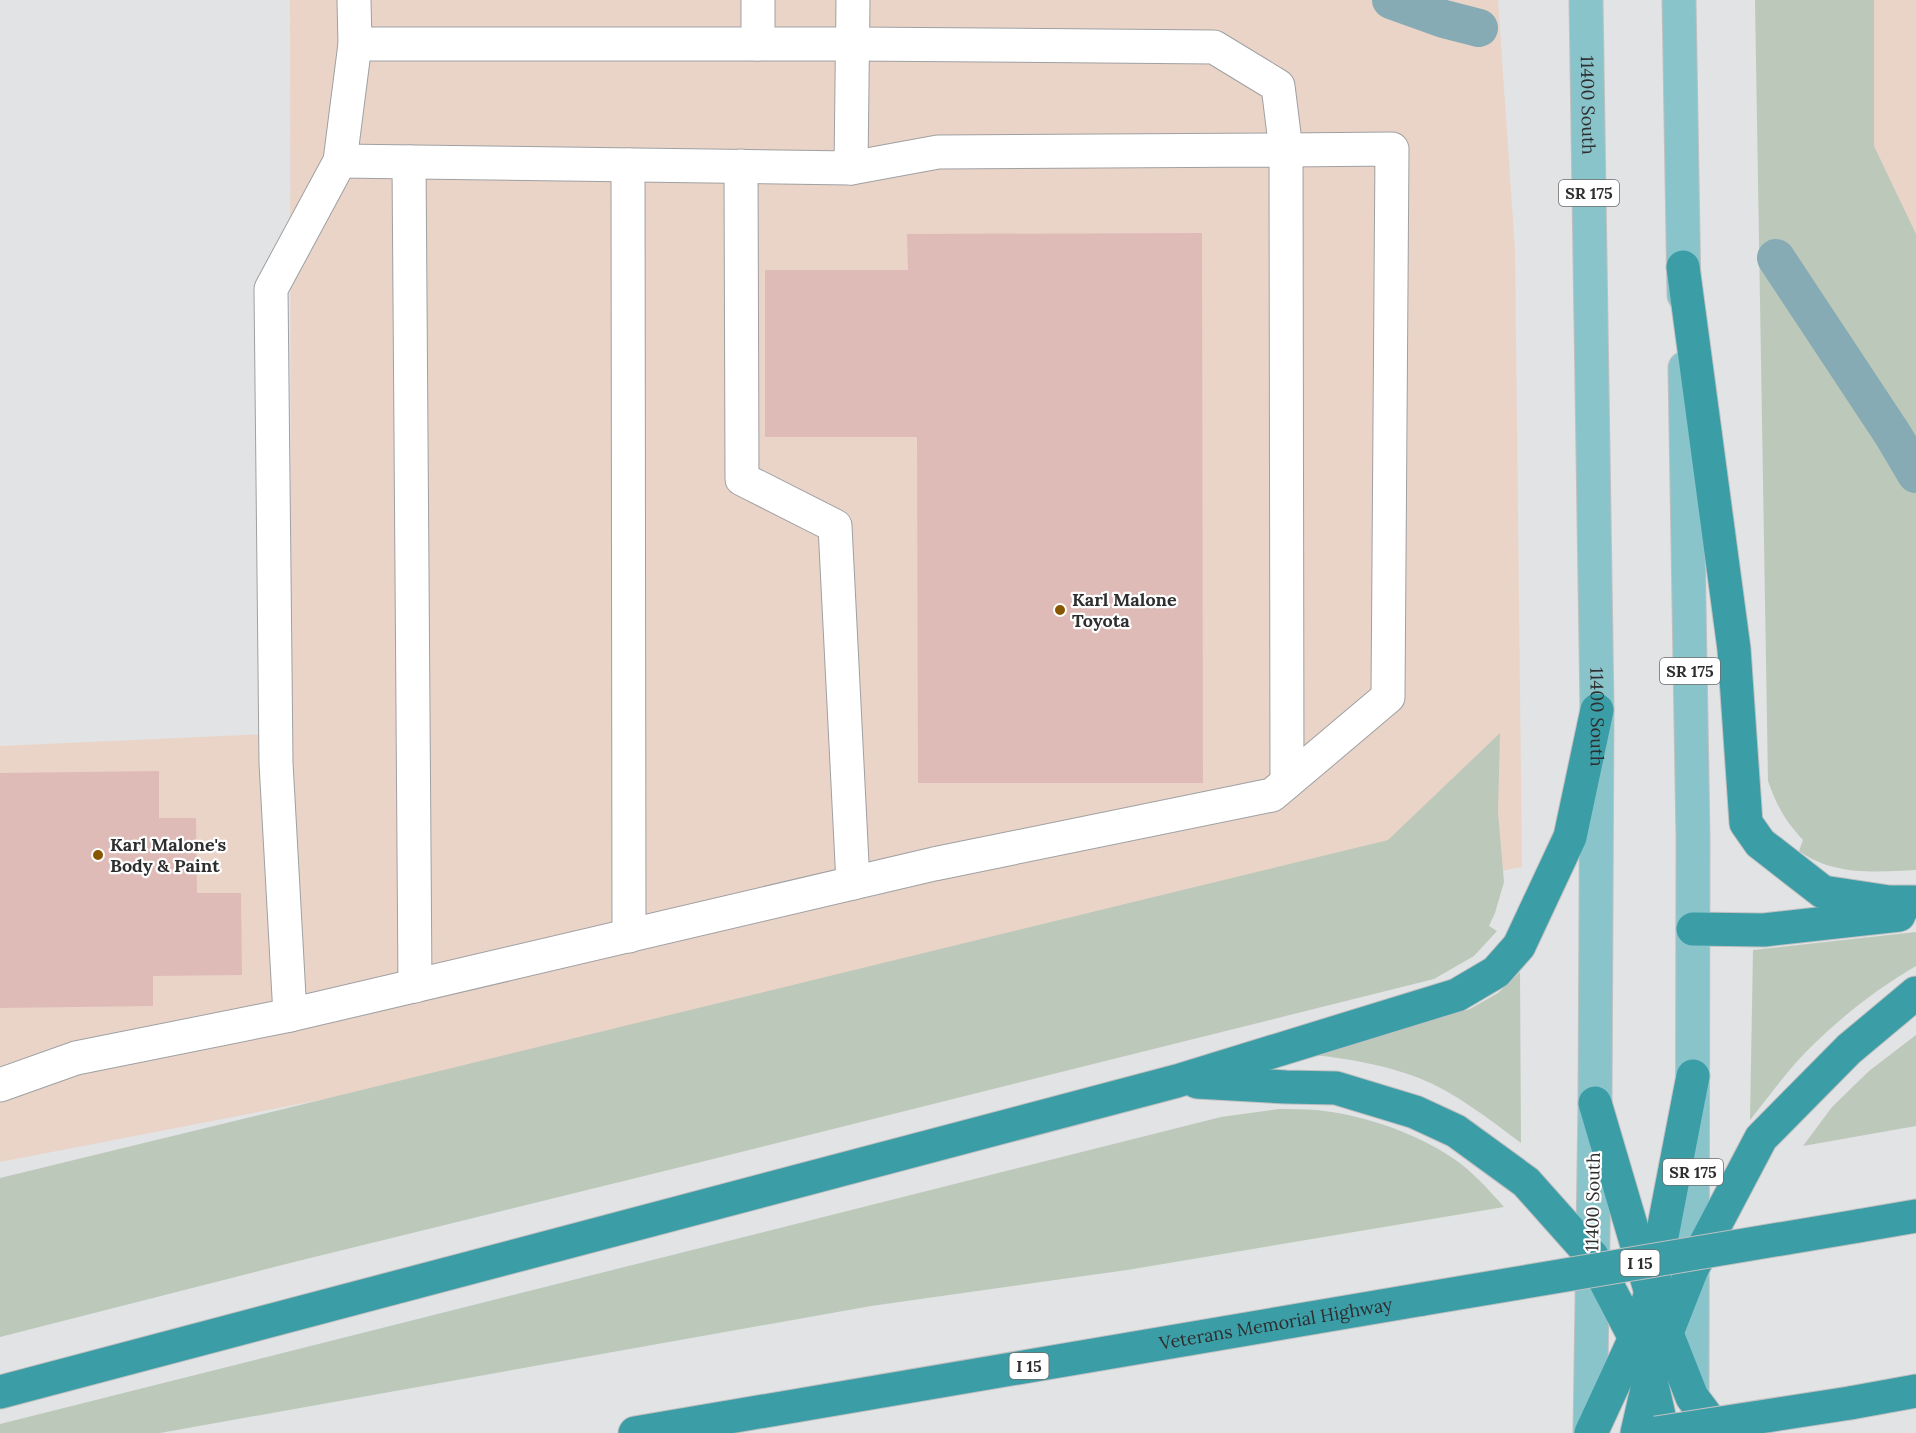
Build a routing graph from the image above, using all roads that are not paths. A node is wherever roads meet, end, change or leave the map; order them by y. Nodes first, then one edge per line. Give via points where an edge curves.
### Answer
1 (354, 0) edge
2 (758, 0) edge
3 (853, 0) edge
4 (1586, 0) edge
5 (1679, 0) edge
6 (355, 44) junction
7 (758, 44) junction
8 (853, 44) junction
9 (1286, 150) junction
10 (340, 161) junction
11 (409, 162) junction
12 (628, 165) junction
13 (741, 166) junction
14 (851, 168) junction
15 (1683, 267) junction
16 (1597, 710) junction
17 (1287, 782) junction
18 (853, 883) junction
19 (1916, 902) edge
20 (1916, 912) edge
21 (1693, 929) junction
22 (629, 936) junction
23 (415, 986) junction
24 (1916, 993) edge
25 (290, 1015) junction
26 (1693, 1076) junction
27 (1177, 1081) junction
28 (0, 1085) edge
29 (1595, 1103) junction
30 (1916, 1216) edge
31 (1592, 1256) junction
32 (1692, 1269) junction
33 (1651, 1293) junction
34 (1667, 1335) junction
35 (1635, 1338) junction
36 (1650, 1376) junction
37 (1916, 1391) edge
38 (0, 1392) edge
39 (1692, 1397) junction
40 (635, 1433) edge
41 (1591, 1433) edge
42 (1637, 1433) edge
43 (1656, 1433) edge
44 (1663, 1433) edge
45 (1692, 1433) edge
46 (1719, 1433) edge

1 - 6 lane
2 - 7 lane
3 - 8 lane
4 - 16 main road, 11400 South / SR 175
5 - 15 main road, SR 175
6 - 7 lane
6 - 10 lane
7 - 8 lane
8 - 9 lane via 1214,47 1278,86
8 - 14 lane
9 - 14 lane via 938,152
9 - 17 lane
9 - 17 lane via 1392,149 1388,697
10 - 11 lane
10 - 25 lane via 271,289 276,763
11 - 12 lane
11 - 23 lane
12 - 13 lane
12 - 22 lane
13 - 14 lane
13 - 18 lane via 742,479 835,526
15 - 19 highway via 1734,649 1746,823 1760,843 1823,892
15 - 21 main road, SR 175
16 - 27 highway via 1570,837 1519,945 1496,972 1457,995
16 - 29 main road, 11400 South / SR 175
17 - 18 lane via 1272,795
18 - 22 lane
20 - 21 highway via 1764,930
21 - 26 main road, SR 175
22 - 23 lane
23 - 25 lane
24 - 32 highway via 1849,1049 1761,1138
25 - 28 lane via 76,1058
26 - 32 main road, SR 175
26 - 33 highway
27 - 31 highway via 1336,1088 1415,1112 1456,1131 1526,1182
27 - 38 highway
29 - 31 main road, 11400 South / SR 175
29 - 33 highway
30 - 40 highway, Veterans Memorial Highway / I 15, bridge
31 - 35 highway
31 - 41 main road, 11400 South / SR 175
32 - 34 highway
32 - 39 main road, SR 175
33 - 34 highway
33 - 35 highway
34 - 36 highway
34 - 39 highway
35 - 36 highway
35 - 41 highway
36 - 42 highway
36 - 44 highway
37 - 43 highway, bridge
39 - 45 main road, SR 175
39 - 46 highway

